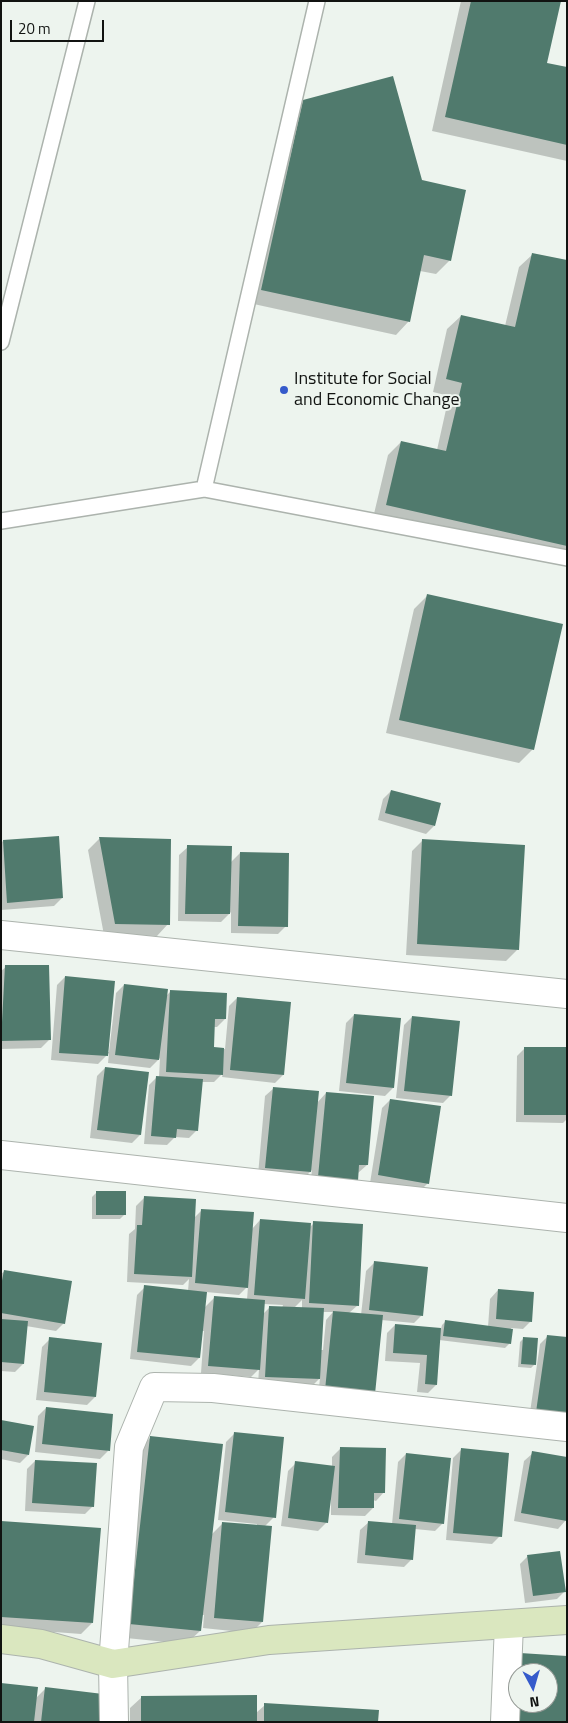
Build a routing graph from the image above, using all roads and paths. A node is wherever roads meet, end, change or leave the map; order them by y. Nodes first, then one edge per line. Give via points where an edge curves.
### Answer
1 (87, 1) edge
2 (317, 1) edge
3 (1, 342) edge
4 (204, 488) junction
5 (1, 521) edge
6 (567, 558) edge
7 (1, 935) edge
8 (567, 994) edge
9 (1, 1155) edge
10 (567, 1218) edge
11 (567, 1427) edge
12 (567, 1620) edge
13 (509, 1624) junction
14 (1, 1639) edge
15 (114, 1664) junction
16 (114, 1722) edge
17 (505, 1722) edge

1 - 3 lane
2 - 4 lane
4 - 5 lane
4 - 6 lane
7 - 8 street
9 - 10 street
11 - 15 street via 213,1388 154,1387 129,1447
12 - 13 street
13 - 15 street via 269,1640
13 - 17 street
14 - 15 street via 41,1644
15 - 16 street

